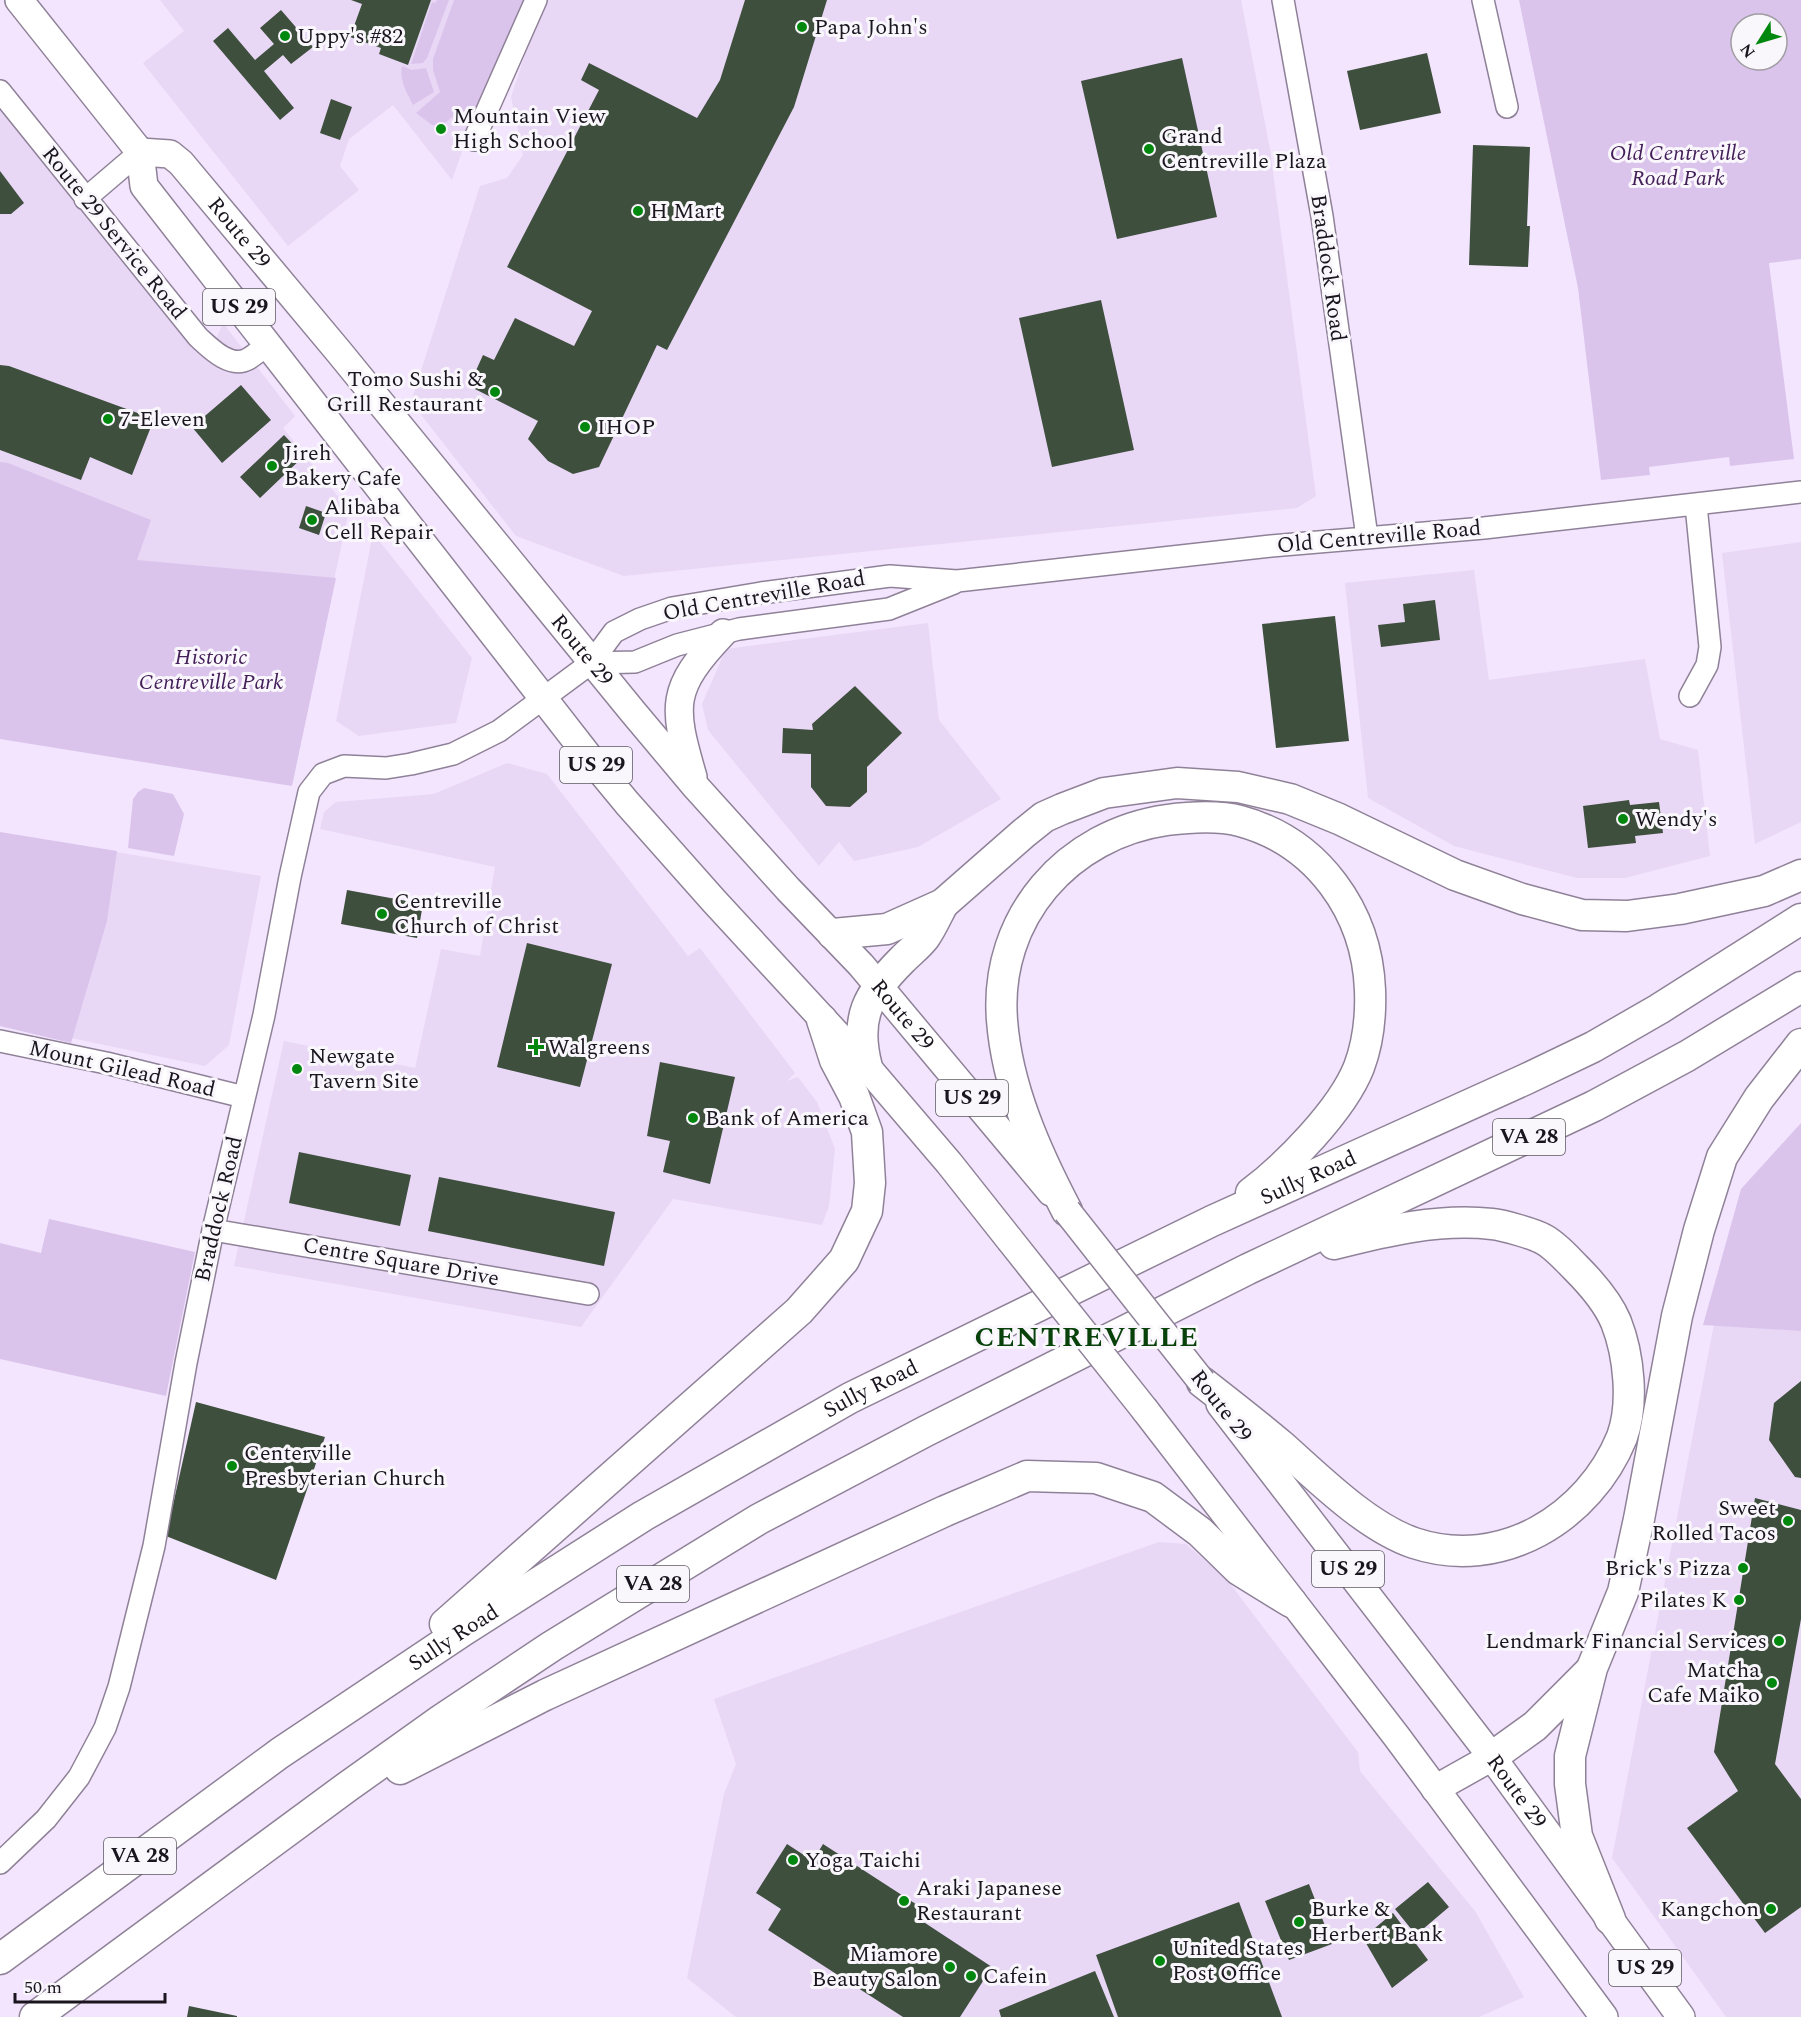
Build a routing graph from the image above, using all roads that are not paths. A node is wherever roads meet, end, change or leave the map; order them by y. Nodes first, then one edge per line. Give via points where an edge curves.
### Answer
1 (20, 0) edge
2 (536, 0) edge
3 (1283, 0) edge
4 (1483, 0) edge
5 (0, 91) edge
6 (1507, 107) dead end
7 (474, 140) dead end
8 (140, 152) junction
9 (85, 198) junction
10 (268, 344) junction
11 (1801, 492) edge
12 (1696, 505) junction
13 (1367, 537) junction
14 (957, 582) junction
15 (723, 633) junction
16 (591, 663) junction
17 (1690, 696) dead end
18 (544, 698) junction
19 (696, 787) junction
20 (1801, 875) edge
21 (943, 904) junction
22 (1801, 919) edge
23 (833, 934) junction
24 (878, 985) junction
25 (1801, 987) edge
26 (822, 1020) junction
27 (0, 1041) edge
28 (1801, 1044) edge
29 (867, 1067) junction
30 (244, 1097) junction
31 (1067, 1211) junction
32 (1212, 1221) junction
33 (213, 1230) junction
34 (1248, 1269) junction
35 (588, 1294) dead end
36 (1203, 1382) junction
37 (1292, 1602) junction
38 (1592, 1668) junction
39 (280, 1753) junction
40 (1492, 1757) junction
41 (1436, 1789) junction
42 (4, 1853) edge
43 (227, 1876) junction
44 (1610, 1919) junction
45 (0, 1959) edge
46 (35, 2017) edge
47 (1604, 2017) edge
48 (1681, 2017) edge

1 - 8 main road
2 - 7 street
3 - 13 street, Braddock Road via 1322,216
4 - 6 street
5 - 9 street, Route 29 Service Road
8 - 9 street
8 - 10 main road, Route 29 / US 29 via 144,186
8 - 16 main road, Route 29 / US 29 via 170,153 181,163
9 - 10 street, Route 29 Service Road via 198,337 215,352 232,361 246,361
10 - 18 main road, Route 29 / US 29
11 - 12 street, Old Centreville Road
12 - 13 street, Old Centreville Road
12 - 17 street via 1710,647 1707,664
13 - 14 street, Old Centreville Road
14 - 15 street, Old Centreville Road via 889,609
14 - 16 street, Old Centreville Road via 890,576 672,609 614,632
15 - 16 street, Old Centreville Road via 677,645 635,662
15 - 19 main road via 699,659 682,688 678,714
16 - 18 street, Old Centreville Road
16 - 19 main road, Route 29 / US 29
18 - 26 main road, Route 29 / US 29 via 627,803
18 - 30 street, Braddock Road via 500,731 453,754 386,768 344,766 323,774 315,783 309,792
19 - 23 main road, Route 29 / US 29
20 - 21 highway via 1764,891 1680,909 1627,916 1582,915 1455,875 1290,799 1238,787 1177,783 1104,793 1044,817
21 - 23 highway via 887,929
21 - 24 highway via 925,937
22 - 32 highway, Sully Road / VA 28 via 1593,1047
23 - 24 main road, Route 29 / US 29
24 - 29 highway via 864,1016 861,1035
24 - 31 main road, Route 29 / US 29
25 - 34 highway, VA 28 via 1632,1087
26 - 29 main road, Route 29 / US 29
26 - 39 highway via 835,1060 854,1096 869,1150 867,1211 844,1260 799,1311 506,1571 352,1702
27 - 30 street, Mount Gilead Road
28 - 38 highway via 1759,1098 1722,1157 1677,1316 1623,1592
29 - 37 main road, Route 29 / US 29, bridge via 949,1163
30 - 33 street, Braddock Road
31 - 32 highway via 1036,1146 1008,1058 1002,1019 1002,986 1008,954 1028,908 1066,864 1091,846 1119,831 1149,823 1209,817 1240,821 1271,833 1299,849 1326,875 1338,889 1365,945 1371,1002 1368,1038 1358,1069 1339,1101 1290,1158
31 - 36 main road, Route 29 / US 29, bridge
32 - 39 highway, Sully Road / VA 28 via 850,1398 664,1504 464,1630
33 - 35 street, Centre Square Drive
33 - 42 street, Braddock Road via 154,1546 119,1687 105,1728 79,1776 46,1819
34 - 36 highway via 1371,1234 1440,1223 1494,1224 1544,1239 1590,1282 1615,1321 1625,1353 1629,1396 1622,1435 1590,1491 1564,1515 1529,1538 1494,1548 1452,1551 1413,1542 1368,1518
34 - 43 highway, VA 28 via 759,1519 552,1646 441,1720
36 - 40 main road, Route 29 / US 29
37 - 41 main road, Route 29 / US 29
37 - 43 highway via 1239,1570 1200,1532 1153,1497 1096,1478 1026,1476 545,1695 325,1811
38 - 40 highway via 1535,1726
38 - 44 highway via 1570,1756 1570,1784 1577,1836
39 - 45 highway, Sully Road / VA 28
40 - 41 main road
40 - 44 main road, Route 29 / US 29
41 - 47 main road, Route 29 / US 29
43 - 46 highway, VA 28
44 - 48 main road, Route 29 / US 29

